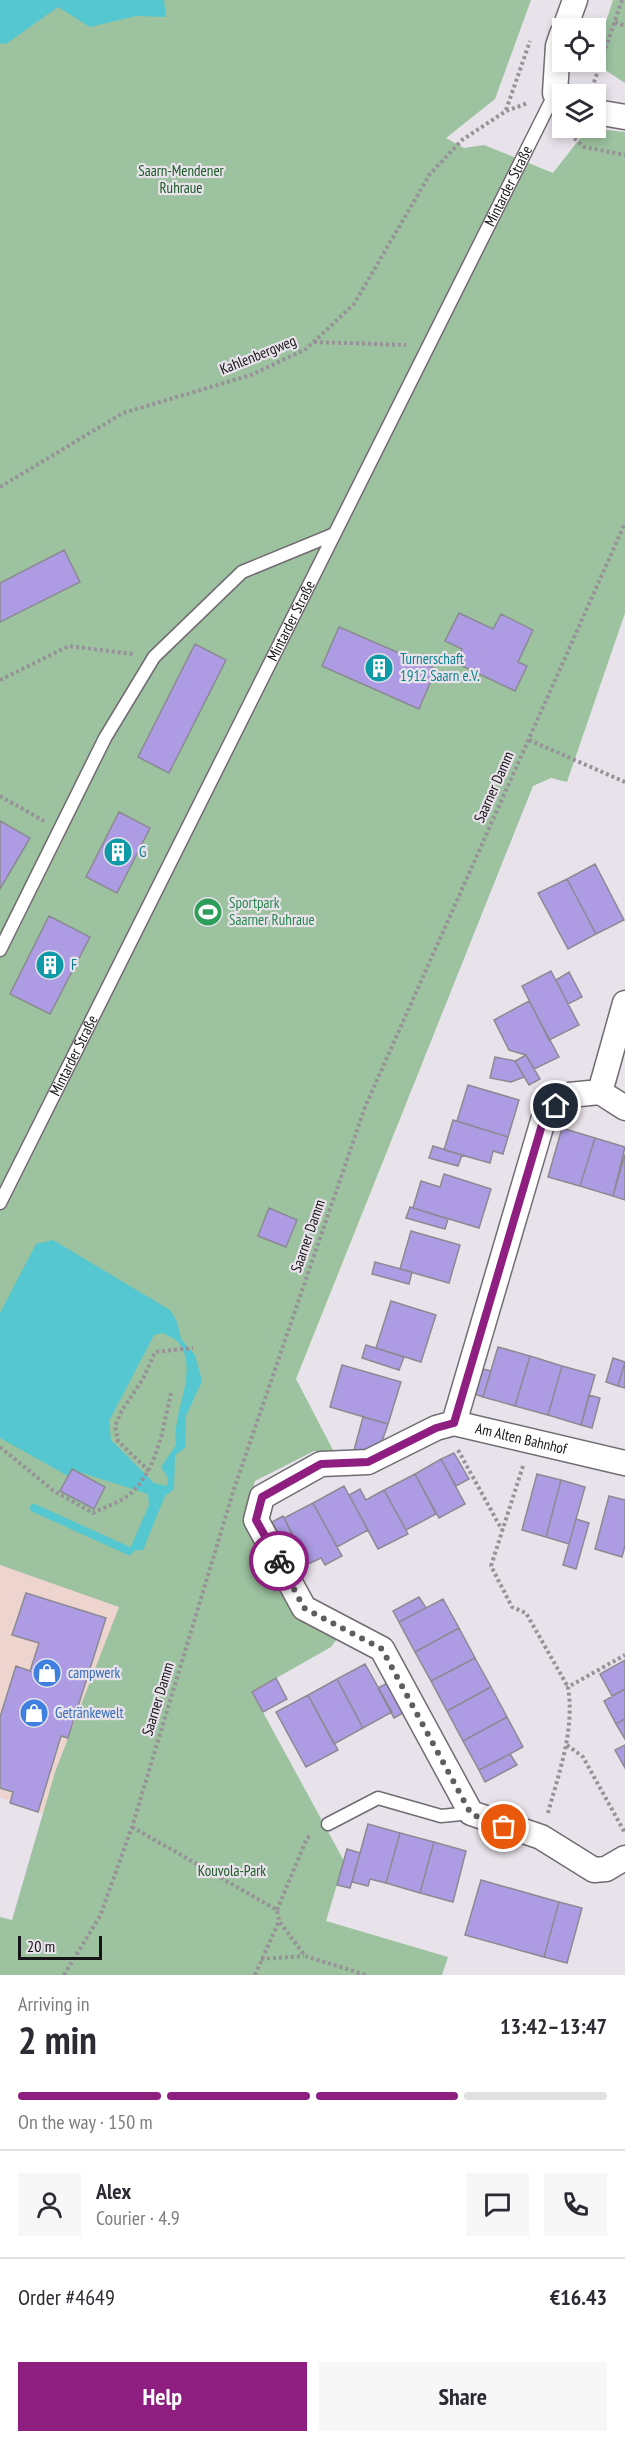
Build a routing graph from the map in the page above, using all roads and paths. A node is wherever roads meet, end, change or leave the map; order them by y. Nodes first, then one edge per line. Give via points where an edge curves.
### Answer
1 (575, 0) edge
2 (622, 0) edge
3 (568, 18) edge
4 (614, 22) junction
5 (625, 26) edge
6 (533, 33) dead end
7 (593, 84) edge
8 (552, 109) edge
9 (606, 114) edge
10 (625, 117) edge
11 (314, 342) junction
12 (429, 345) junction
13 (0, 488) edge
14 (625, 523) edge
15 (332, 535) junction
16 (154, 657) junction
17 (0, 680) edge
18 (529, 740) junction
19 (625, 782) edge
20 (0, 796) edge
21 (60, 831) junction
22 (0, 950) edge
23 (625, 1003) edge
24 (600, 1092) junction
25 (625, 1108) edge
26 (0, 1203) edge
27 (193, 1348) dead end
28 (171, 1393) dead end
29 (454, 1423) junction
30 (531, 1442) junction
31 (0, 1447) edge
32 (625, 1463) edge
33 (149, 1471) junction
34 (503, 1530) junction
35 (625, 1655) edge
36 (568, 1687) junction
37 (567, 1745) junction
38 (471, 1814) junction
39 (328, 1824) joint
40 (132, 1827) junction
41 (625, 1834) edge
42 (542, 1837) junction
43 (625, 1858) edge
44 (277, 1910) junction
45 (279, 1921) junction
46 (305, 1956) junction
47 (261, 1959) junction
48 (64, 1975) edge
49 (255, 1975) edge
50 (366, 1975) edge

1 - 3 street
2 - 4 path
4 - 5 path
4 - 7 path
6 - 11 path, Kahlenbergweg via 506,111 462,140 430,174 354,304
8 - 12 lane, Mintarder Straße
9 - 10 street
11 - 12 path
11 - 13 path, Kahlenbergweg via 251,375 123,413
12 - 15 lane, Mintarder Straße
14 - 18 path, Saarner Damm
15 - 16 lane via 242,572
15 - 26 lane, Mintarder Straße
16 - 17 path via 69,646
16 - 21 lane via 105,738
18 - 19 path
18 - 40 path, Saarner Damm via 365,1107 234,1489
20 - 21 path
21 - 22 lane
23 - 24 street
24 - 25 street
24 - 29 street, Am Alten Bahnhof via 569,1095 544,1118
27 - 33 path via 156,1352 115,1426 118,1441
28 - 33 path
29 - 30 street, Am Alten Bahnhof
29 - 34 path via 456,1446
29 - 38 street, Am Alten Bahnhof via 368,1462 321,1464 262,1497 256,1520 304,1608 382,1649
30 - 32 street, Am Alten Bahnhof
30 - 34 path
31 - 33 path via 54,1491 93,1513 129,1495
34 - 36 path via 492,1566 512,1607 526,1613
35 - 36 path
36 - 37 path
37 - 41 path via 583,1757
37 - 42 path
38 - 39 lane via 441,1816 378,1798
38 - 42 street
39 - 44 path via 307,1838
40 - 44 path
40 - 48 path, Saarner Damm via 100,1916
42 - 43 street via 594,1870 606,1869
44 - 45 path
45 - 46 path
45 - 47 path
46 - 47 path
46 - 50 path
47 - 49 path

